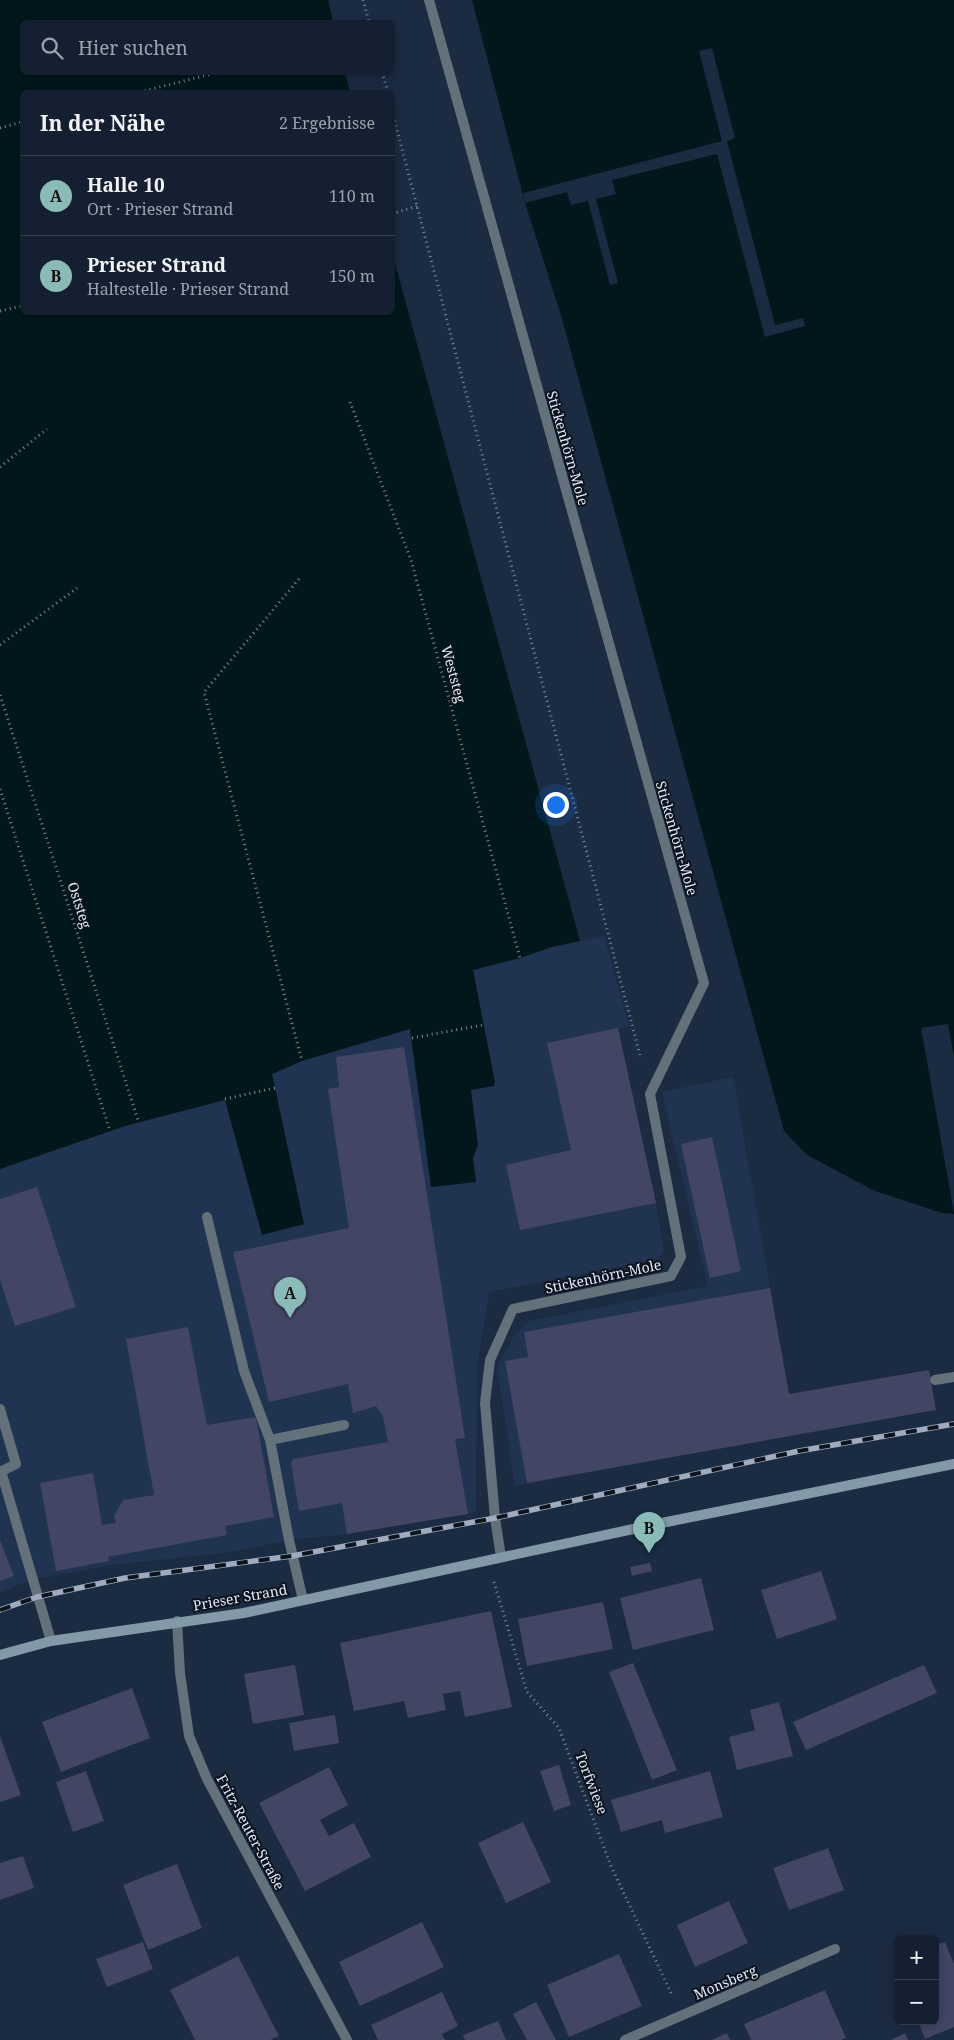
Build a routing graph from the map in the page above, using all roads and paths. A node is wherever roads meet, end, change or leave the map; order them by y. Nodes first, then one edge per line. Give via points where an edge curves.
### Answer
1 (363, 0) edge
2 (429, 0) edge
3 (368, 20) edge
4 (207, 75) edge
5 (383, 75) edge
6 (148, 90) edge
7 (387, 90) edge
8 (395, 122) edge
9 (20, 123) edge
10 (0, 128) edge
11 (417, 206) junction
12 (395, 213) edge
13 (20, 306) edge
14 (0, 311) edge
15 (350, 402) dead end
16 (47, 429) dead end
17 (0, 467) edge
18 (299, 579) dead end
19 (77, 588) dead end
20 (0, 645) edge
21 (0, 695) edge
22 (0, 789) edge
23 (520, 958) dead end
24 (483, 1025) dead end
25 (412, 1038) dead end
26 (302, 1061) dead end
27 (275, 1088) dead end
28 (650, 1094) junction
29 (225, 1099) dead end
30 (139, 1123) dead end
31 (110, 1131) dead end
32 (207, 1217) dead end
33 (954, 1377) edge
34 (936, 1380) dead end
35 (0, 1409) edge
36 (344, 1425) dead end
37 (270, 1440) junction
38 (954, 1464) edge
39 (1, 1471) edge
40 (502, 1557) junction
41 (488, 1560) junction
42 (304, 1600) junction
43 (177, 1621) junction
44 (51, 1641) junction
45 (0, 1655) edge
46 (835, 1949) dead end
47 (682, 2016) junction
48 (347, 2040) edge
49 (625, 2040) edge

1 - 3 path
2 - 28 street, Stickenhörn-Mole via 704,983
4 - 6 path
5 - 7 path
8 - 11 path
9 - 10 path
11 - 12 path
11 - 28 path
13 - 14 path
15 - 23 path, Weststeg via 411,560
16 - 17 path
18 - 26 path via 204,692
19 - 20 path
21 - 30 path, Oststeg
22 - 31 path
24 - 25 path
27 - 29 path
28 - 40 street, Stickenhörn-Mole via 681,1256 671,1276 513,1309 490,1360 485,1403 495,1518
32 - 37 street via 244,1371
33 - 34 street
35 - 39 street via 16,1464
36 - 37 street
37 - 42 street
38 - 40 street, Prieser Strand
39 - 44 street
40 - 41 street, Prieser Strand
41 - 42 street, Prieser Strand
41 - 47 path, Torfwiese via 527,1692 559,1728 611,1866
42 - 43 street, Prieser Strand via 244,1613
43 - 44 street, Prieser Strand
43 - 48 street, Fritz-Reuter-Straße via 189,1736 207,1779
44 - 45 street, Prieser Strand
46 - 47 street, Monsberg
47 - 49 street, Monsberg

